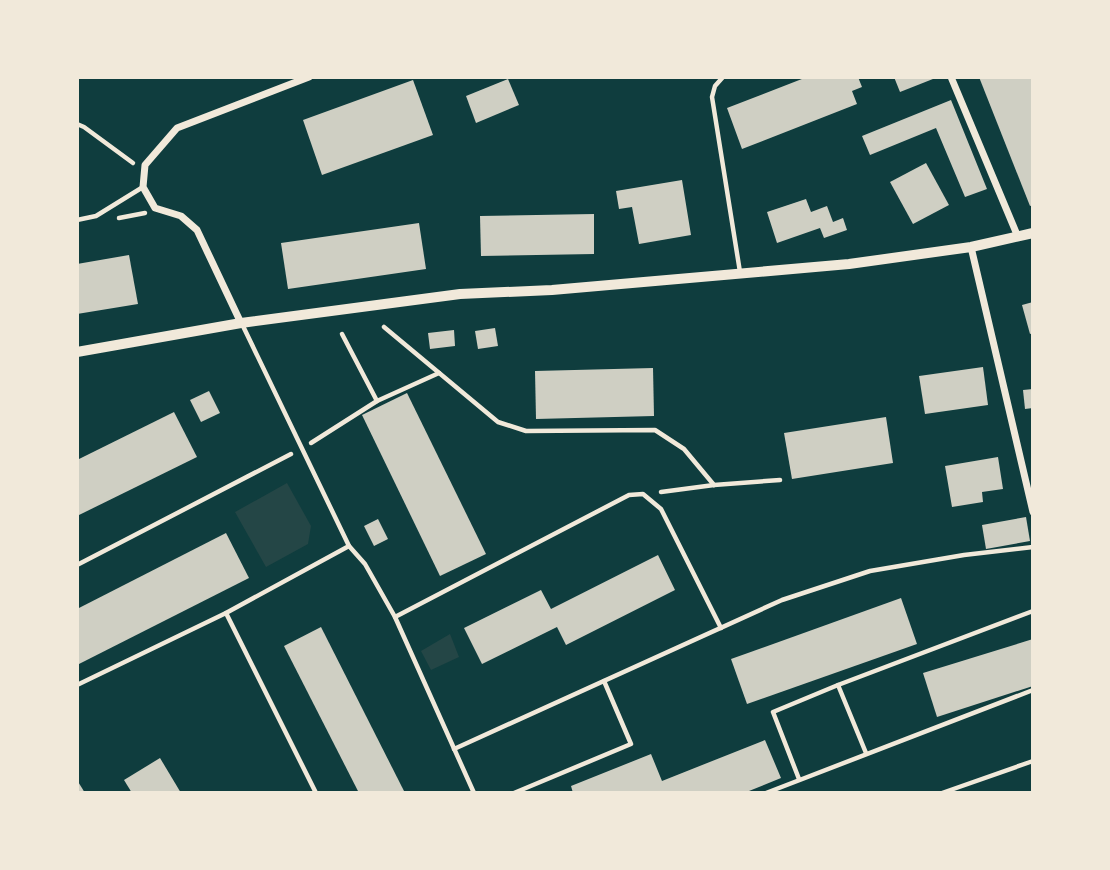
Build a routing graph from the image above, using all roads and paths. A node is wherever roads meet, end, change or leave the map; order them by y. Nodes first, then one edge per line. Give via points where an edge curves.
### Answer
1 (309, 77) edge
2 (723, 77) edge
3 (951, 77) edge
4 (77, 124) edge
5 (144, 171) junction
6 (143, 187) junction
7 (77, 220) edge
8 (1033, 233) edge
9 (1018, 237) junction
10 (971, 247) junction
11 (740, 273) junction
12 (241, 323) junction
13 (384, 327) dead end
14 (342, 334) dead end
15 (77, 352) edge
16 (439, 373) junction
17 (377, 401) junction
18 (302, 449) junction
19 (780, 480) dead end
20 (714, 485) junction
21 (643, 494) junction
22 (1033, 512) edge
23 (349, 547) junction
24 (1033, 547) edge
25 (77, 565) edge
26 (1033, 611) edge
27 (226, 612) junction
28 (395, 617) junction
29 (721, 628) junction
30 (604, 680) junction
31 (77, 685) edge
32 (838, 685) junction
33 (1033, 690) edge
34 (454, 750) junction
35 (866, 753) junction
36 (1033, 761) edge
37 (799, 779) junction
38 (316, 793) edge
39 (474, 793) edge
40 (514, 793) edge
41 (766, 793) edge
42 (942, 793) edge

1 - 5 street via 177,128
2 - 11 lane via 712,97
3 - 9 street
4 - 5 path
5 - 6 street
6 - 7 lane via 96,216
6 - 12 street via 155,208 181,216 197,230
8 - 9 street
9 - 10 street
10 - 11 street
10 - 22 street
11 - 12 street via 552,290 460,293
12 - 15 street
12 - 18 lane
13 - 16 path
14 - 17 path
16 - 17 path
16 - 20 path via 498,422 526,431 655,430 684,449
17 - 18 path
18 - 23 lane
18 - 25 path
19 - 20 path
20 - 21 path
21 - 28 lane via 629,495
21 - 29 lane via 661,509
23 - 27 lane
23 - 28 lane via 365,564
24 - 29 lane via 870,571 782,600
26 - 32 lane
27 - 31 lane
27 - 38 lane
28 - 34 lane
29 - 30 lane
30 - 34 lane
30 - 40 lane via 631,744
32 - 35 lane
32 - 37 lane via 773,712
33 - 35 lane
34 - 39 lane
35 - 37 lane
36 - 42 path
37 - 41 lane

